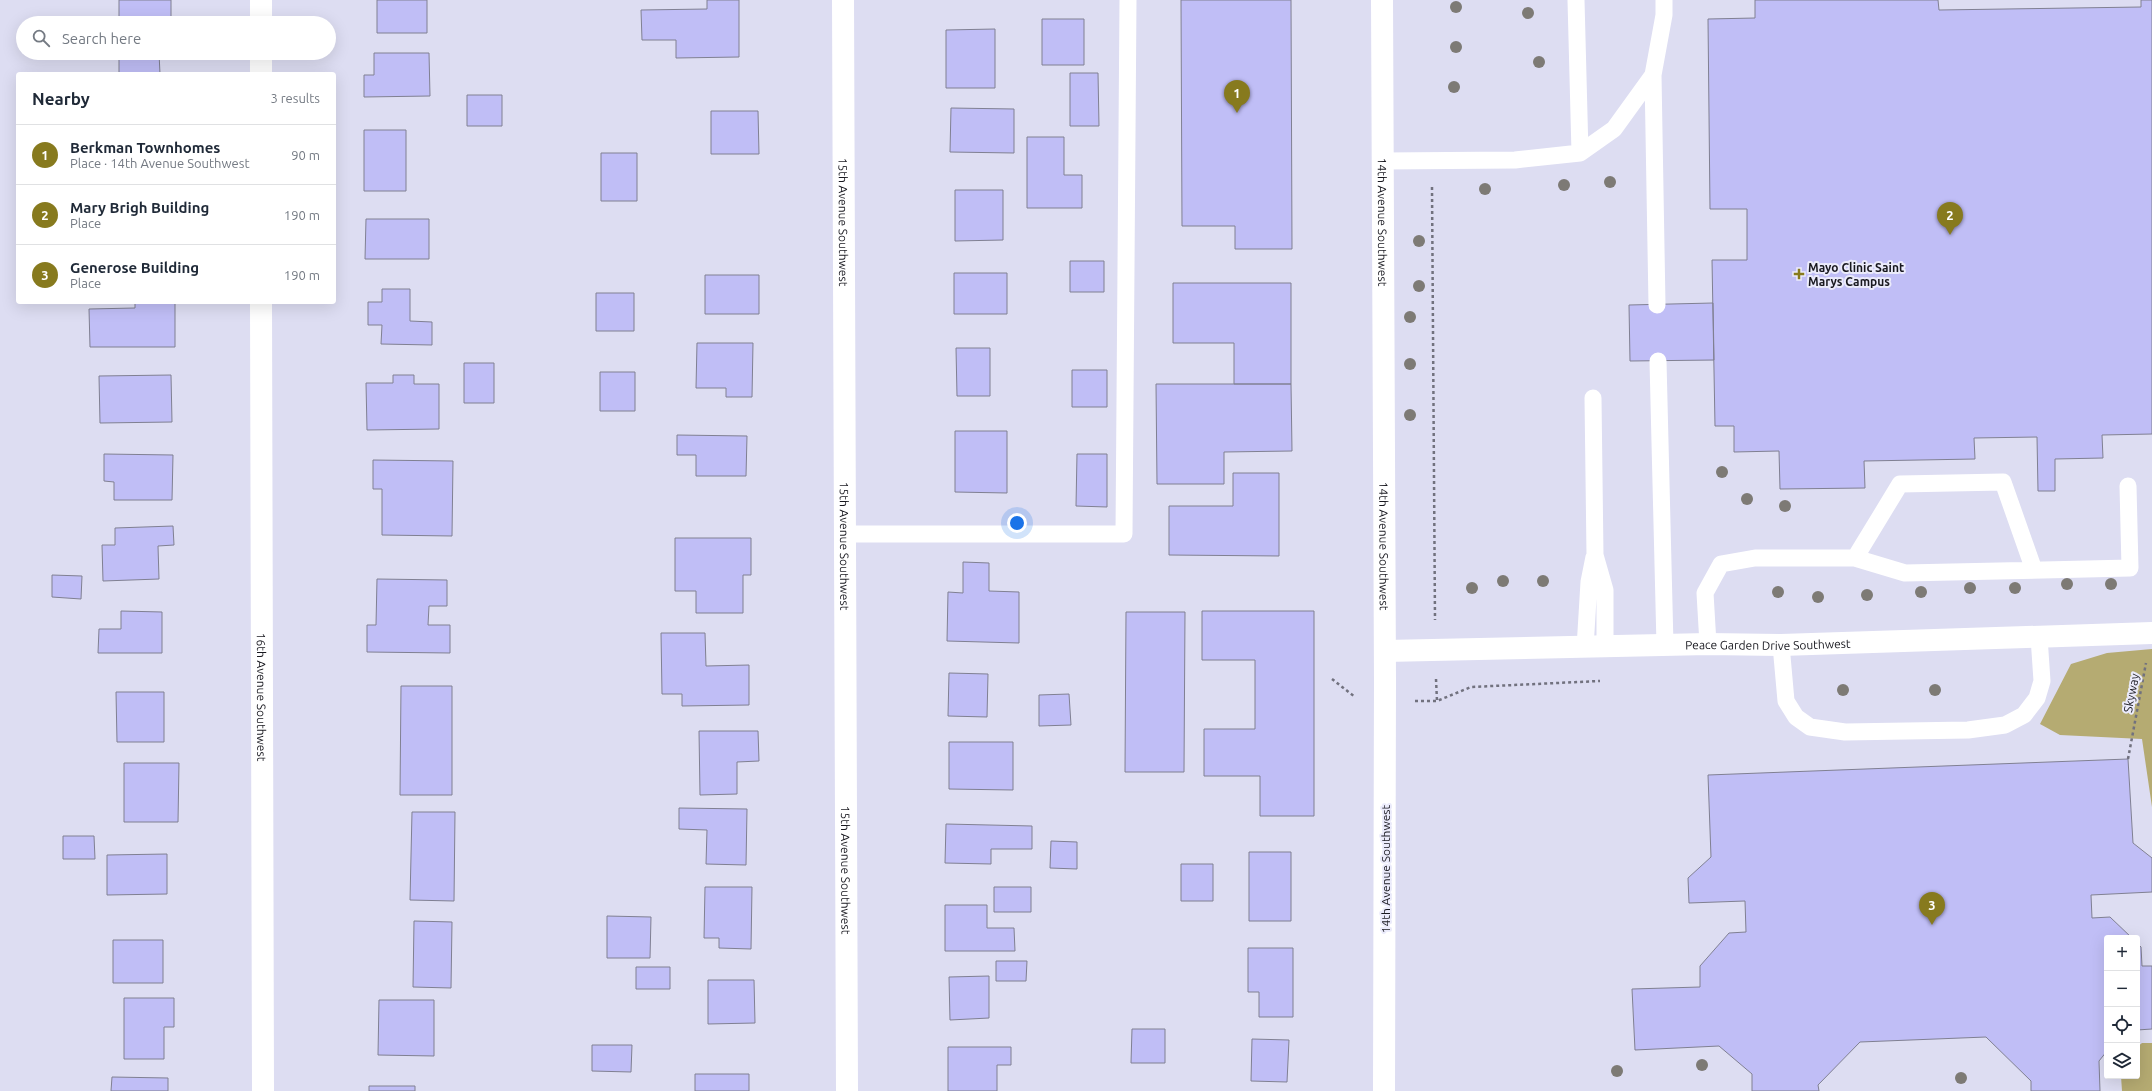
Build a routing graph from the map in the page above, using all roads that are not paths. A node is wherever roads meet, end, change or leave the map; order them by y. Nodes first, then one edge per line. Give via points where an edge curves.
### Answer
1 (260, 0) edge
2 (843, 0) edge
3 (1128, 0) edge
4 (1382, 0) edge
5 (1576, 0) edge
6 (1664, 0) edge
7 (261, 16) edge
8 (261, 60) edge
9 (261, 72) edge
10 (1653, 75) junction
11 (1580, 153) junction
12 (1383, 161) junction
13 (261, 304) edge
14 (1657, 305) dead end
15 (1658, 361) dead end
16 (1593, 398) dead end
17 (2128, 486) dead end
18 (845, 534) junction
19 (1855, 558) junction
20 (2034, 570) junction
21 (2152, 633) edge
22 (2039, 637) junction
23 (1708, 644) junction
24 (1664, 645) junction
25 (1781, 645) junction
26 (1595, 647) junction
27 (1384, 650) junction
28 (263, 1091) edge
29 (847, 1091) edge
30 (1384, 1091) edge

1 - 7 street
2 - 18 street, 15th Avenue Southwest
3 - 18 lane via 1124,534
4 - 12 street, 14th Avenue Southwest
5 - 11 lane
6 - 10 lane via 1664,15
8 - 9 street
10 - 11 lane via 1614,128
10 - 14 lane
11 - 12 lane via 1514,160
12 - 27 street, 14th Avenue Southwest
13 - 28 street, 16th Avenue Southwest
15 - 24 lane
16 - 26 lane via 1595,555 1605,590
17 - 20 lane via 2130,568
18 - 29 street, 15th Avenue Southwest
19 - 20 lane via 1904,573
19 - 20 lane via 1900,484 2003,482
19 - 23 lane via 1755,558 1721,564 1705,593
21 - 22 street, Peace Garden Drive Southwest
22 - 25 street, Peace Garden Drive Southwest
22 - 25 lane via 2042,681 2037,698 2024,715 2004,725 1968,730 1844,732 1810,727 1796,717 1786,701
23 - 24 street, Peace Garden Drive Southwest
23 - 25 street, Peace Garden Drive Southwest
24 - 26 street, Peace Garden Drive Southwest
26 - 27 street, Peace Garden Drive Southwest
27 - 30 street, 14th Avenue Southwest

